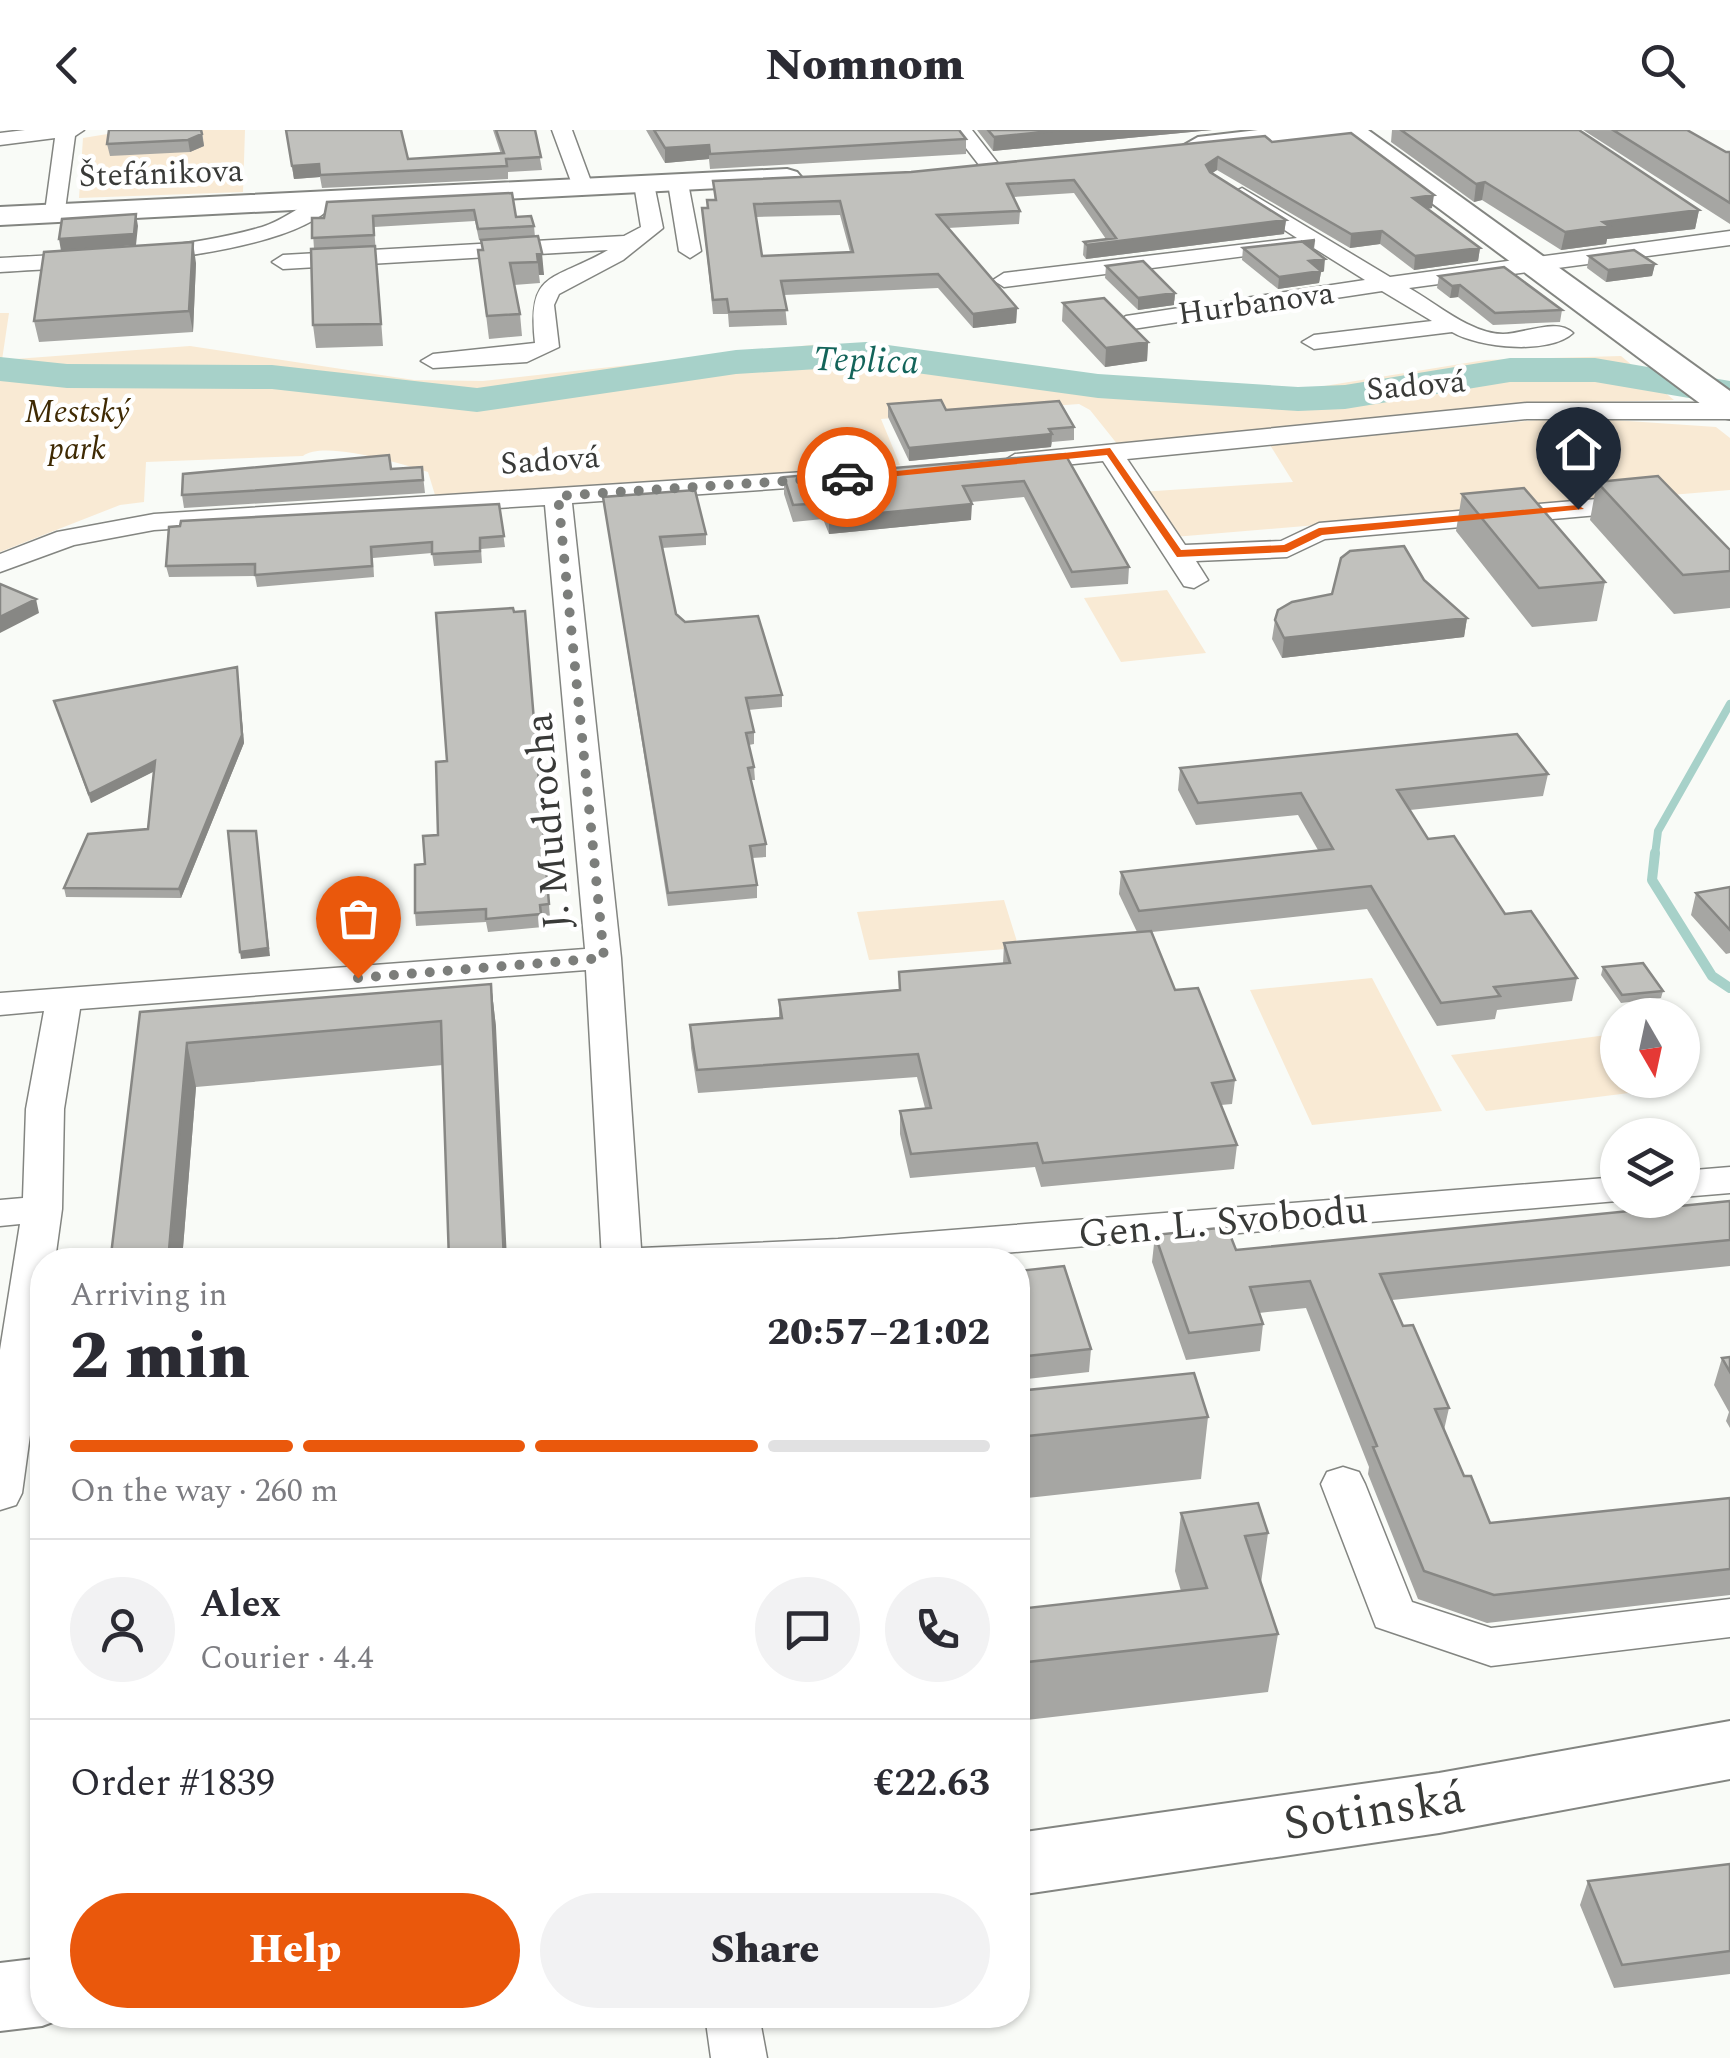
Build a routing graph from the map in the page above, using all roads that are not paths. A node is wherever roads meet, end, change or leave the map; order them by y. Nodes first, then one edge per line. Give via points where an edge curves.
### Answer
1 (69, 130) edge
2 (562, 130) edge
3 (962, 130) edge
4 (1336, 130) edge
5 (1349, 130) edge
6 (0, 139) edge
7 (1168, 148) edge
8 (1026, 162) edge
9 (990, 166) junction
10 (950, 169) edge
11 (816, 177) edge
12 (1219, 180) edge
13 (678, 183) junction
14 (644, 184) junction
15 (583, 187) junction
16 (324, 204) junction
17 (56, 212) junction
18 (0, 216) edge
19 (1701, 218) edge
20 (1730, 238) edge
21 (1314, 240) junction
22 (626, 242) junction
23 (690, 250) dead end
24 (283, 262) dead end
25 (1533, 264) junction
26 (0, 265) edge
27 (1004, 280) dead end
28 (1386, 284) junction
29 (1126, 323) edge
30 (1456, 325) junction
31 (1561, 333) dead end
32 (1314, 342) dead end
33 (434, 362) dead end
34 (1727, 407) edge
35 (1110, 452) junction
36 (987, 466) edge
37 (870, 476) edge
38 (558, 496) junction
39 (1646, 503) edge
40 (1177, 554) junction
41 (0, 564) edge
42 (1194, 580) dead end
43 (604, 958) junction
44 (64, 999) junction
45 (0, 1004) edge
46 (1730, 1180) edge
47 (1700, 1182) edge
48 (1600, 1191) edge
49 (42, 1209) junction
50 (0, 1213) edge
51 (36, 1248) edge
52 (621, 1248) edge
53 (888, 1248) edge
54 (30, 1290) edge
55 (1342, 1484) dead end
56 (0, 1492) edge
57 (1730, 1618) edge
58 (1730, 1750) edge
59 (1030, 1862) edge
60 (30, 1993) edge
61 (0, 1997) edge
62 (734, 2028) edge
63 (739, 2058) edge

1 - 6 street
1 - 17 street
2 - 15 street
3 - 9 street
4 - 7 street
5 - 25 main road
8 - 9 street
9 - 10 street
11 - 13 street, Štefánikova
12 - 21 street, Hurbanova
13 - 14 street, Štefánikova
13 - 23 street
14 - 15 street, Štefánikova
14 - 22 street via 652,228
15 - 16 street, Štefánikova
16 - 17 street, Štefánikova
16 - 26 street, Štefánikova via 304,218 176,253
17 - 18 street, Štefánikova
19 - 20 street
20 - 25 street, Hurbanova
21 - 27 street, Hurbanova
21 - 28 street, Hurbanova
22 - 24 street
22 - 33 street via 615,255 549,290 542,305 547,347 527,355
25 - 28 street, Hurbanova
25 - 34 main road
28 - 29 street, Hurbanova
28 - 30 street, Hurbanova
30 - 31 street, Hurbanova via 1502,341
30 - 32 street
34 - 35 street, Sadová via 1527,411
35 - 36 street, Sadová
35 - 40 street
37 - 38 street, Sadová
38 - 41 street, Sadová via 154,522 67,538
38 - 43 street, J. Mudrocha
39 - 40 street via 1319,531 1287,548
40 - 42 street
43 - 44 street
43 - 52 street, J. Mudrocha
44 - 45 street
44 - 49 street via 45,1109
46 - 47 street
48 - 53 street, Gen. L. Svobodu
49 - 50 street
49 - 51 street
54 - 56 street
55 - 57 street via 1393,1614 1491,1647
58 - 59 street, Sotinská via 1439,1803
60 - 61 street
62 - 63 street

